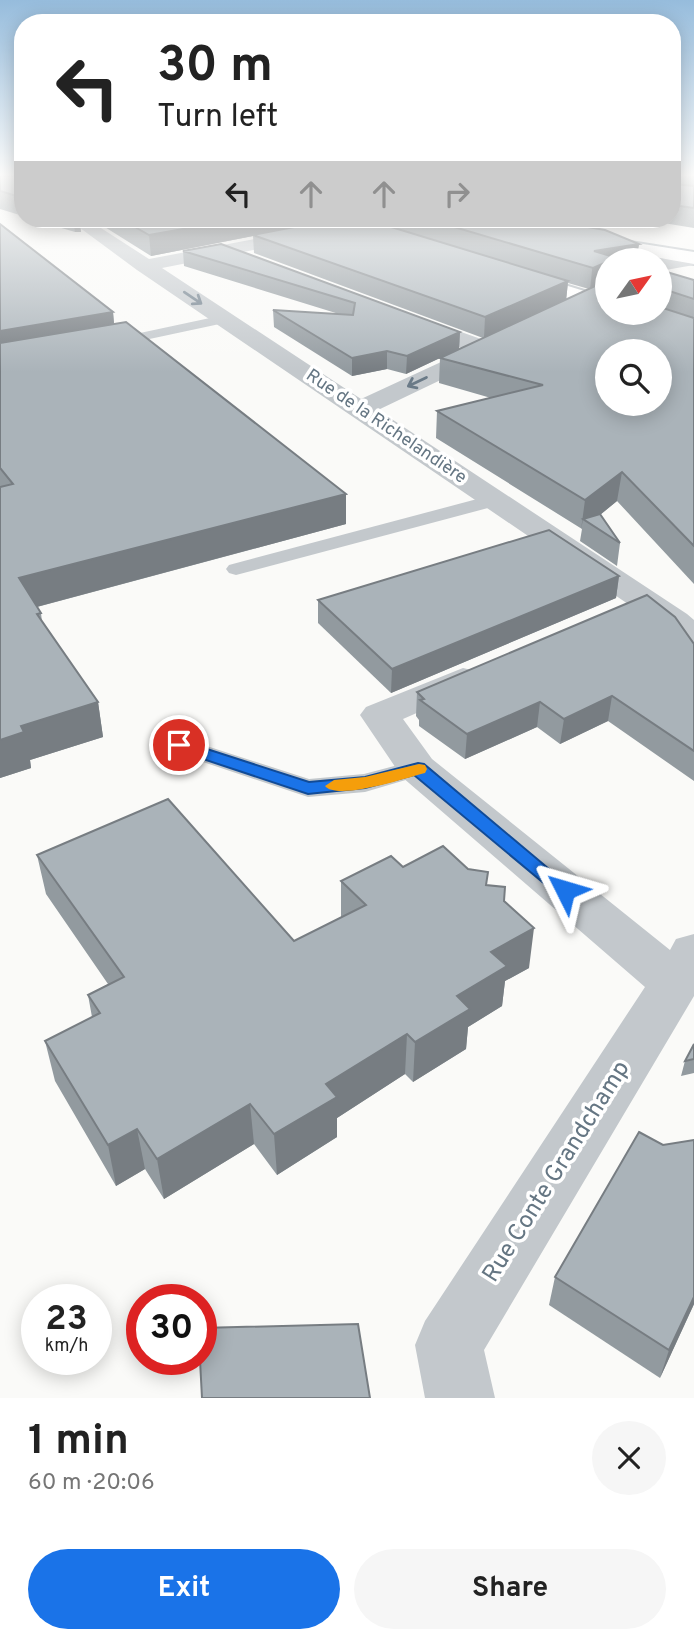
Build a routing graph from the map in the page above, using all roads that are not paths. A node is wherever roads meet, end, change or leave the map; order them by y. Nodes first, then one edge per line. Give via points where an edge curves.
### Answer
1 (108, 241) edge
2 (270, 241) edge
3 (594, 241) edge
4 (223, 250) junction
5 (694, 259) edge
6 (672, 263) edge
7 (261, 265) edge
8 (144, 266) junction
9 (498, 270) edge
10 (595, 296) edge
11 (595, 300) edge
12 (387, 312) edge
13 (565, 312) edge
14 (224, 319) junction
15 (508, 339) edge
16 (92, 346) edge
17 (485, 349) junction
18 (359, 410) junction
19 (496, 500) junction
20 (236, 569) dead end
21 (646, 601) junction
22 (607, 618) edge
23 (694, 639) edge
24 (494, 666) edge
25 (179, 745) dead end
26 (418, 768) junction
27 (685, 968) edge
28 (460, 1398) edge

1 - 8 street, Rue de la Richelandière
2 - 4 street
3 - 5 main road
4 - 7 street
4 - 8 street
5 - 6 street
8 -> 14 street, Rue de la Richelandière
9 - 10 main road
11 - 13 street
12 - 17 street
14 - 16 lane
14 - 18 street, Rue de la Richelandière
15 - 17 street
17 -> 18 street
18 - 19 street, Rue de la Richelandière
19 - 20 lane
19 - 21 street, Rue de la Richelandière
21 - 22 street
21 - 23 street, Rue de la Richelandière
24 - 26 street via 380,715
25 - 26 lane via 308,788 365,783
26 - 27 street
27 - 28 street, Rue Conte Grandchamp via 449,1345

